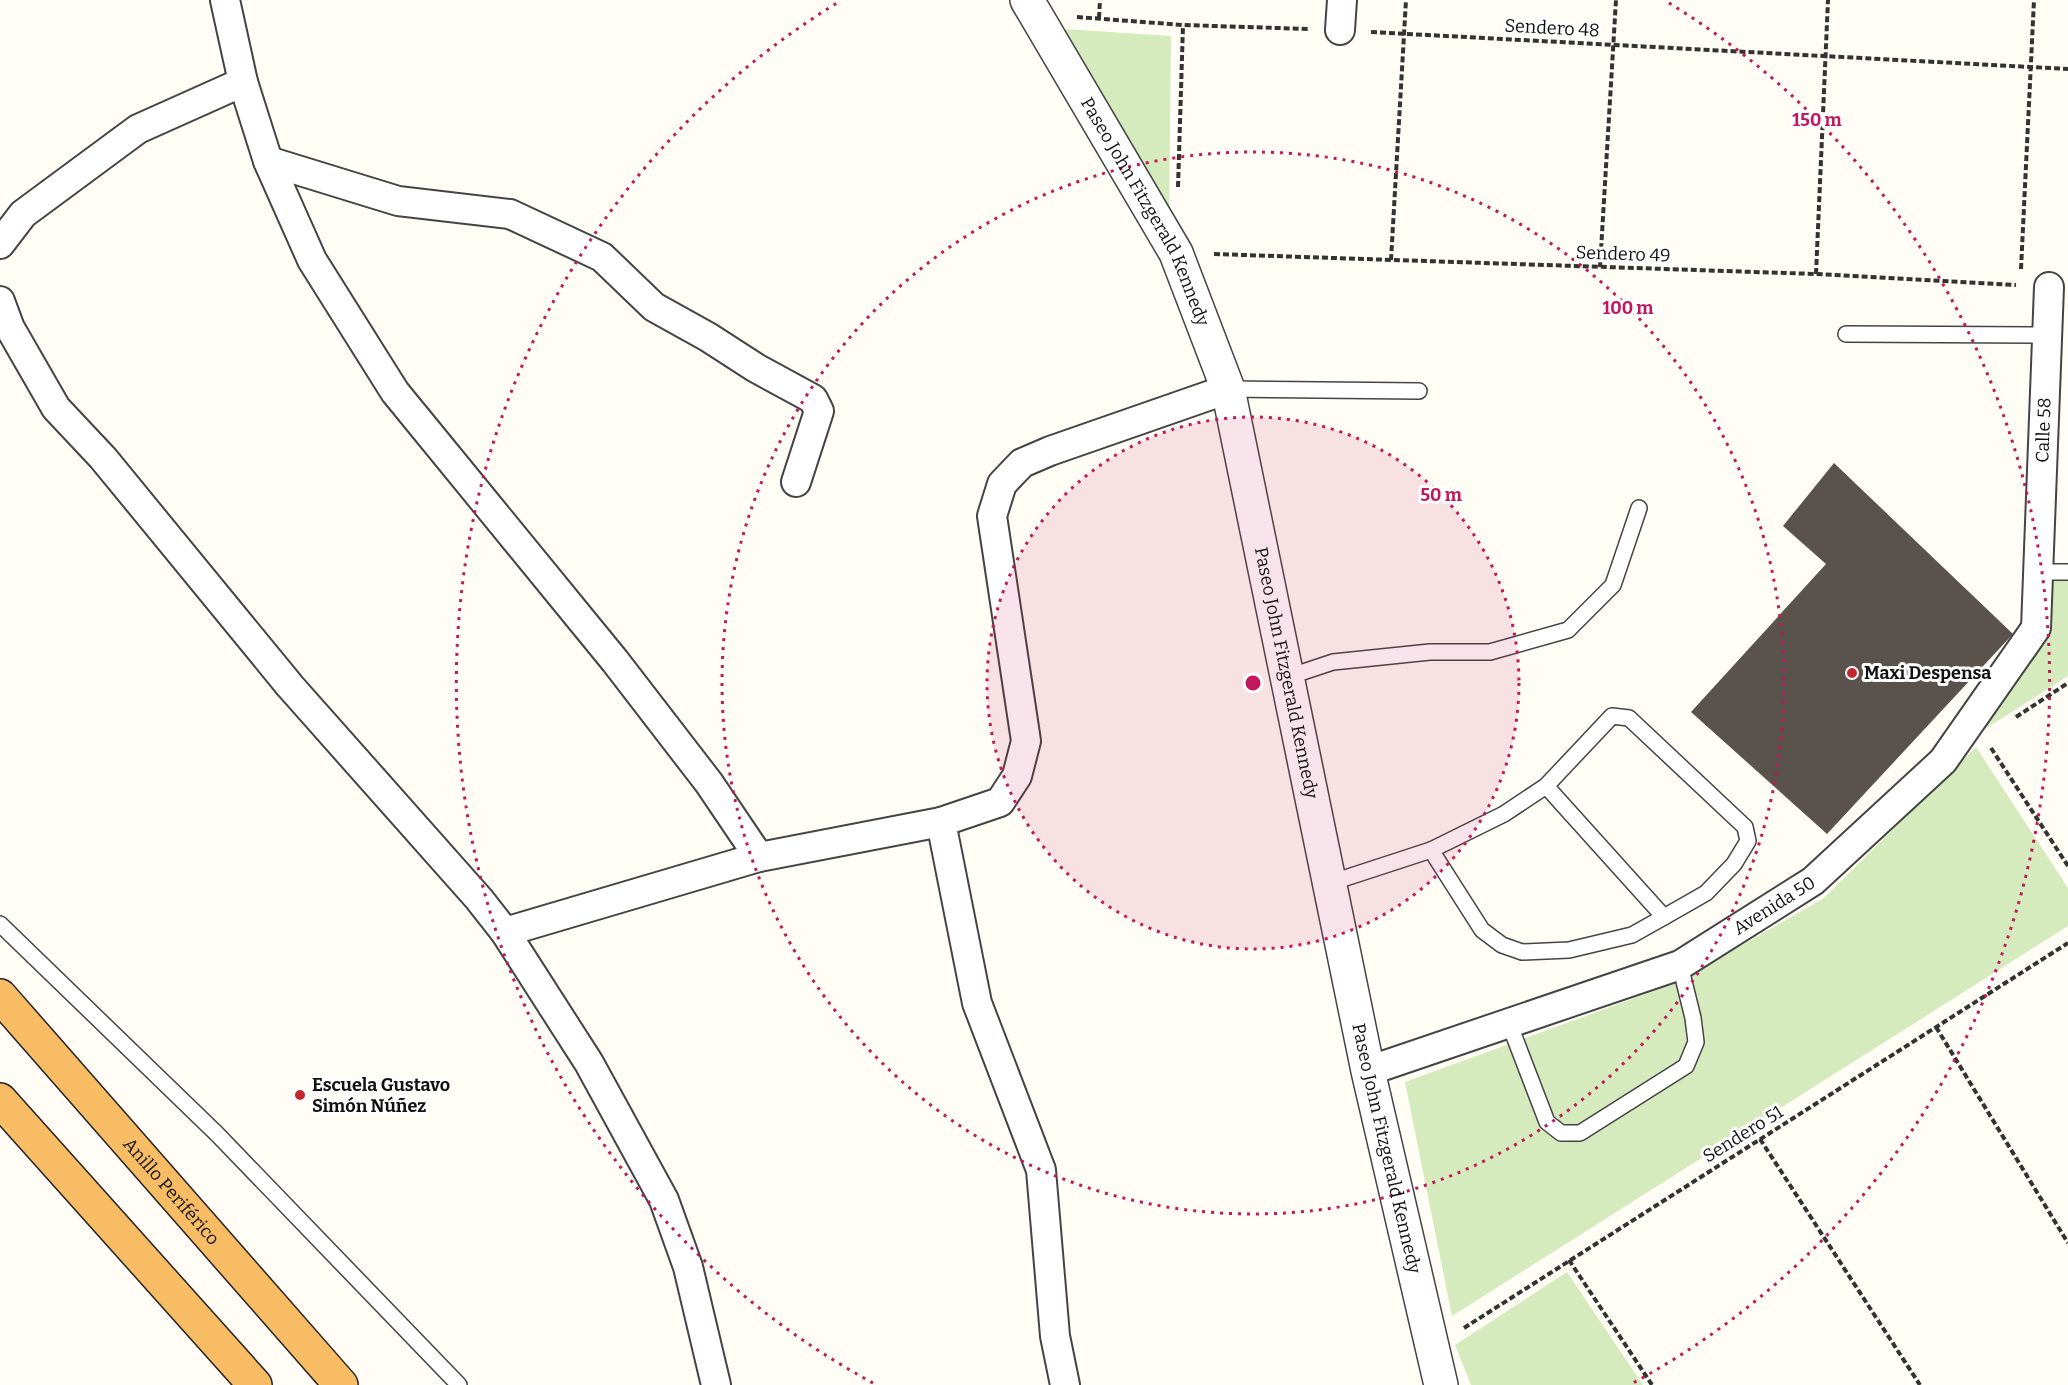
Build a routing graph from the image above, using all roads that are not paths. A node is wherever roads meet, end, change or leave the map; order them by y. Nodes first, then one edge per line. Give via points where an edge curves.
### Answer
1 (225, 0) edge
2 (1342, 0) edge
3 (1031, 7) edge
4 (1340, 30) road end
5 (243, 82) junction
6 (268, 160) junction
7 (0, 244) edge
8 (2049, 287) road end
9 (0, 301) edge
10 (1846, 334) dead end
11 (2047, 335) junction
12 (1228, 389) junction
13 (1419, 391) dead end
14 (796, 482) dead end
15 (1639, 508) dead end
16 (2039, 572) junction
17 (2068, 572) edge
18 (1288, 677) junction
19 (1546, 786) junction
20 (941, 822) junction
21 (1431, 850) junction
22 (759, 857) junction
23 (1330, 883) junction
24 (1664, 917) junction
25 (0, 924) edge
26 (505, 932) junction
27 (1680, 964) junction
28 (0, 996) edge
29 (1509, 1023) junction
30 (1368, 1071) junction
31 (0, 1100) edge
32 (255, 1385) edge
33 (341, 1385) edge
34 (459, 1385) edge
35 (716, 1385) edge
36 (1065, 1385) edge
37 (1441, 1385) edge

1 - 5 street
2 - 4 street
3 - 12 street, Paseo John Fitzgerald Kennedy via 1176,253
5 - 6 street
5 - 7 street via 138,129 23,214
6 - 14 street via 398,201 510,214 602,257 654,307 813,399 819,411
6 - 22 street via 312,260 395,392 615,661 709,783
8 - 11 street, Calle 58
9 - 26 street via 10,328 56,408 104,458 290,686
10 - 11 lane
11 - 16 street, Calle 58
12 - 13 lane
12 - 18 street, Paseo John Fitzgerald Kennedy
12 - 20 street via 1050,451 1022,463 1002,484 992,516 1026,741 1017,776 1000,802
15 - 18 lane via 1612,585 1568,630 1490,652 1430,652 1333,662
16 - 17 lane
16 - 27 street, Avenida 50 via 2036,628 1943,761 1814,881
18 - 23 street, Paseo John Fitzgerald Kennedy
19 - 21 lane via 1504,814
19 - 24 lane
19 - 24 lane via 1612,716 1629,718 1745,827 1748,841 1734,864 1706,893
20 - 22 street
20 - 36 street via 977,1003 1041,1170 1055,1336
21 - 23 lane
21 - 24 lane via 1482,930 1502,945 1522,952 1569,950 1632,934
22 - 26 street
23 - 30 street, Paseo John Fitzgerald Kennedy
25 - 34 lane via 217,1134
26 - 35 street via 589,1063 664,1200 688,1267
27 - 29 street, Avenida 50
27 - 29 lane via 1696,1042 1686,1066 1580,1133 1561,1133 1547,1122
28 - 33 highway, Anillo Periférico
29 - 30 street, Avenida 50
30 - 37 street, Paseo John Fitzgerald Kennedy
31 - 32 highway

